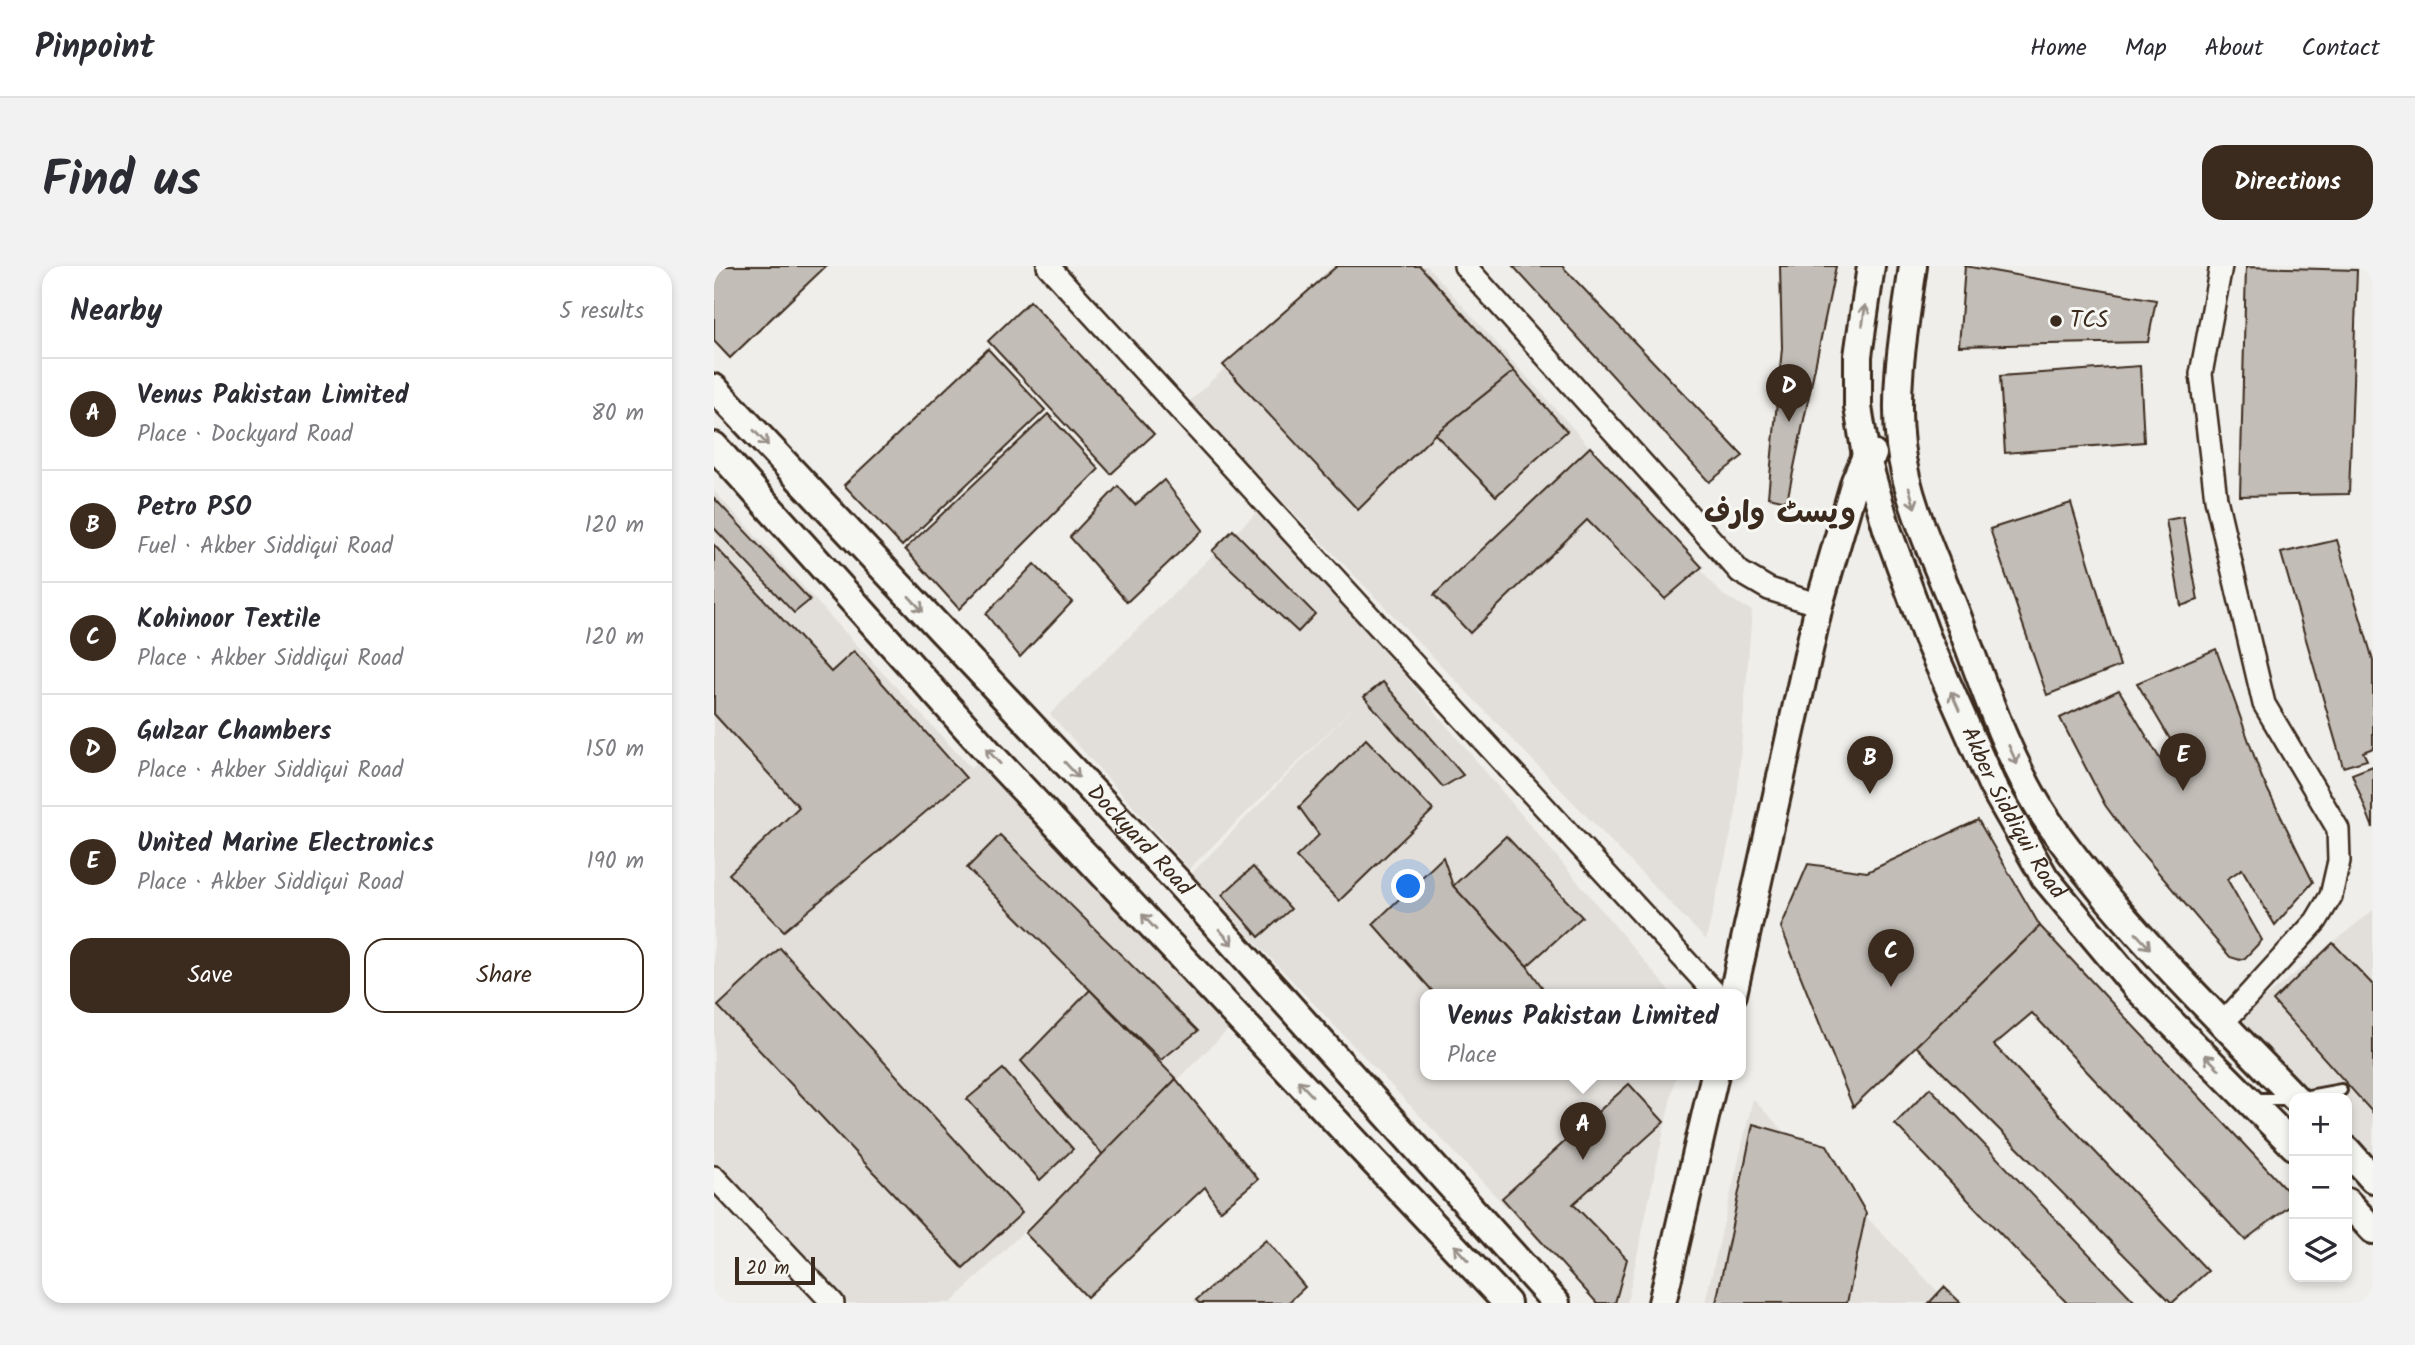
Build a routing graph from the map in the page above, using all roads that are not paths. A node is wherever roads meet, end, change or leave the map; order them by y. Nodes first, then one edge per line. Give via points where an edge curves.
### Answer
1 (1048, 266) edge
2 (1465, 266) edge
3 (1871, 266) edge
4 (1913, 266) edge
5 (2221, 266) edge
6 (1858, 356) junction
7 (1900, 358) junction
8 (714, 388) edge
9 (714, 446) edge
10 (1900, 446) junction
11 (1866, 456) junction
12 (1819, 605) junction
13 (1711, 989) edge
14 (1734, 989) edge
15 (2223, 1023) junction
16 (1714, 1080) edge
17 (2290, 1093) edge
18 (2289, 1098) edge
19 (2249, 1099) junction
20 (2289, 1141) edge
21 (2352, 1156) edge
22 (714, 1177) edge
23 (2373, 1179) edge
24 (2352, 1207) edge
25 (2373, 1230) edge
26 (833, 1303) edge
27 (1507, 1303) edge
28 (1556, 1303) edge
29 (1662, 1303) edge

1 - 13 street
2 - 12 street via 1740,572 1769,589
6 -> 3 street, Akber Siddiqui Road
4 - 7 street, Akber Siddiqui Road
5 - 15 street via 2201,374 2216,499 2264,704 2338,829 2339,861 2331,896 2316,921
6 - 7 street
6 - 11 street, Akber Siddiqui Road via 1858,407
7 - 10 street, Akber Siddiqui Road
8 -> 28 street, Dockyard Road via 1166,870
27 -> 9 street, Dockyard Road via 991,755
10 - 11 street
10 -> 15 street, Akber Siddiqui Road via 1915,509 2030,791 2061,839 2135,932
11 - 12 street
19 -> 11 street, Akber Siddiqui Road via 2135,986 2045,878 1992,785 1927,638 1880,509
12 - 14 street
15 - 17 street, Akber Siddiqui Road
16 - 29 street
18 - 19 lane
19 - 20 street, Akber Siddiqui Road
21 - 23 street
22 - 26 street
24 - 25 street

